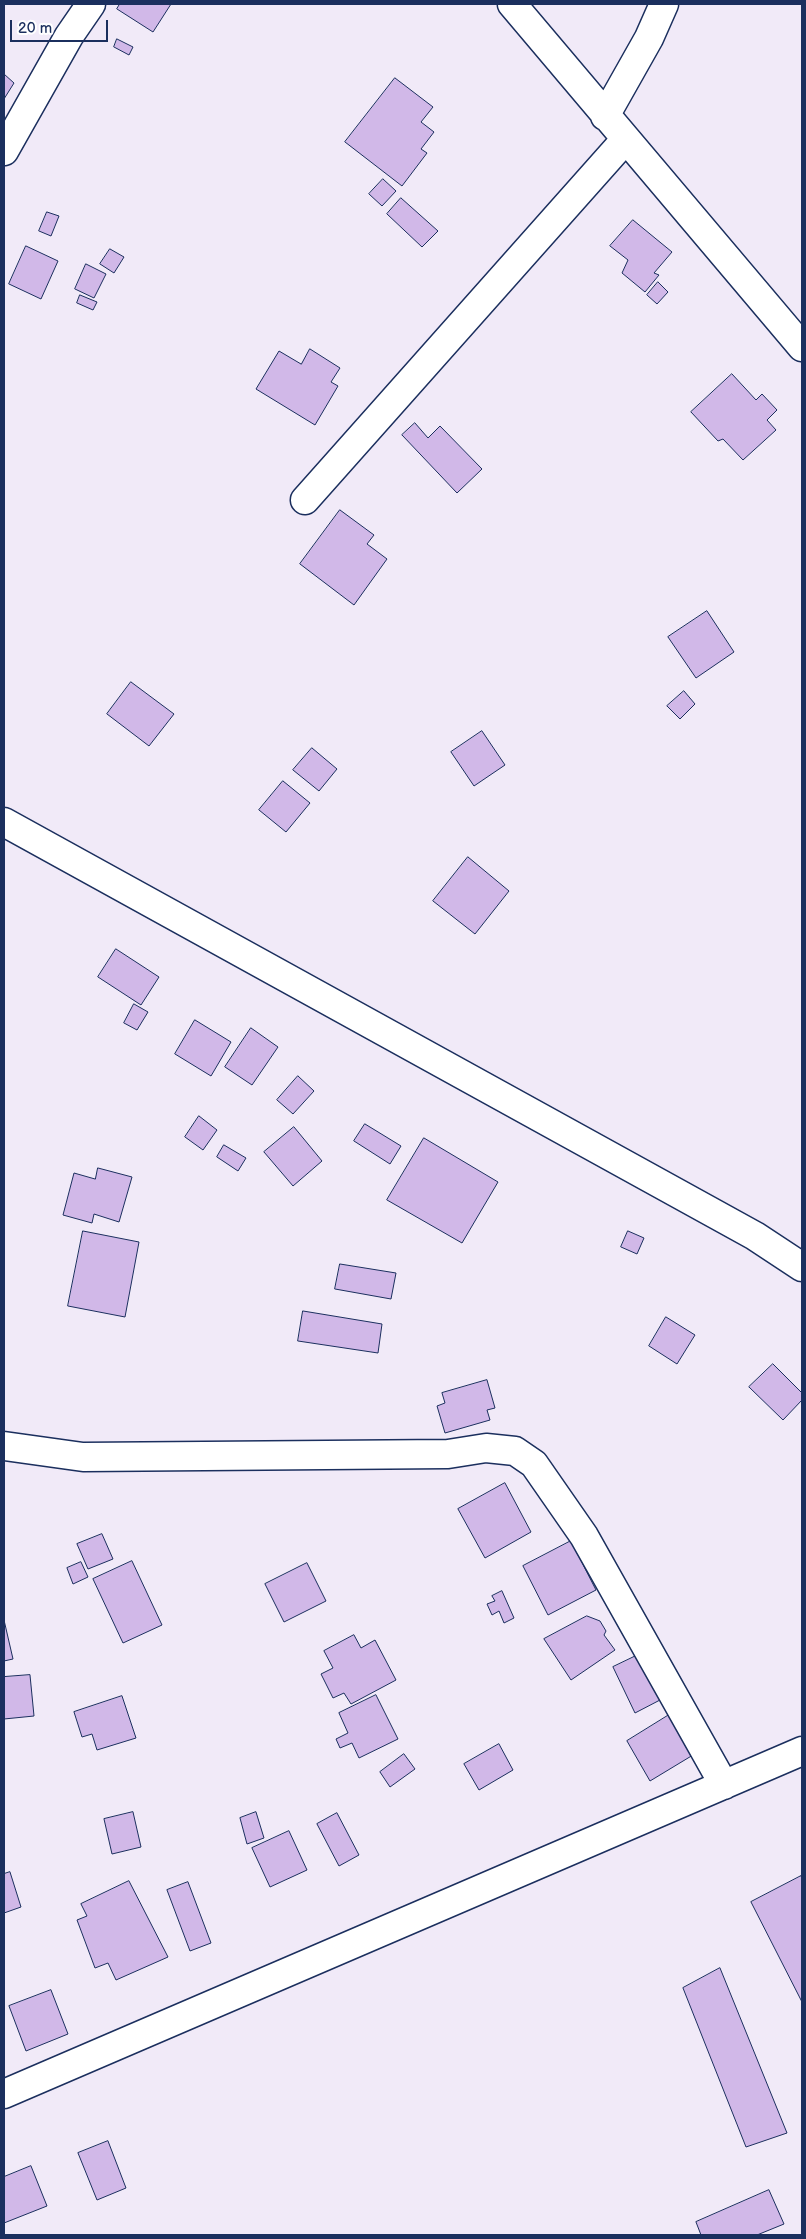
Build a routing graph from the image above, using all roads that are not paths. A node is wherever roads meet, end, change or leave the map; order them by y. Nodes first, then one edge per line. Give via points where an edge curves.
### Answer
1 (91, 4) edge
2 (512, 4) edge
3 (664, 4) edge
4 (605, 116) junction
5 (625, 140) junction
6 (4, 151) edge
7 (802, 347) edge
8 (305, 500) dead end
9 (4, 822) edge
10 (802, 1267) edge
11 (4, 1446) edge
12 (802, 1751) edge
13 (724, 1785) junction
14 (4, 2094) edge

1 - 6 street via 69,36
2 - 4 street
3 - 4 street via 650,38
4 - 5 street
5 - 7 street
5 - 8 street
9 - 10 street via 747,1231
11 - 13 street via 83,1457 448,1454 486,1448 515,1451 534,1464 584,1536
12 - 13 street
13 - 14 street

